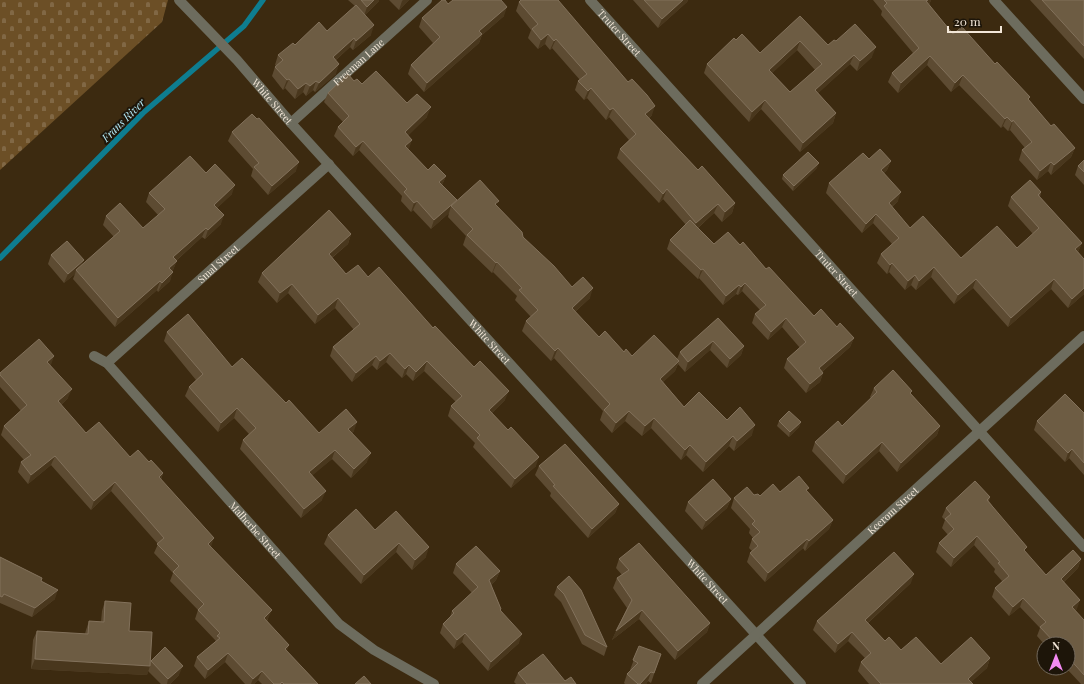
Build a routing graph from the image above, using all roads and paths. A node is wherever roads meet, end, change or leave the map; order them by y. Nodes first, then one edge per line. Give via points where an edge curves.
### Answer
1 (179, 0) edge
2 (427, 0) edge
3 (590, 0) edge
4 (994, 0) edge
5 (1084, 99) edge
6 (291, 123) junction
7 (329, 164) junction
8 (1084, 336) edge
9 (94, 356) dead end
10 (107, 363) junction
11 (979, 432) junction
12 (1084, 547) edge
13 (756, 635) junction
14 (434, 684) edge
15 (702, 684) edge
16 (801, 684) edge

1 - 6 street, White Street via 237,60
2 - 6 street, Freeman Lane
3 - 11 street, Truter Street
4 - 5 street
6 - 7 street, White Street
7 - 10 street, Smal Street
7 - 13 street, White Street
8 - 11 street, Keerom Street
9 - 10 street, Malherbe Street
10 - 14 street, Malherbe Street via 340,624 374,650
11 - 12 street, Truter Street
11 - 13 street, Keerom Street
13 - 15 street, Keerom Street
13 - 16 street, White Street

